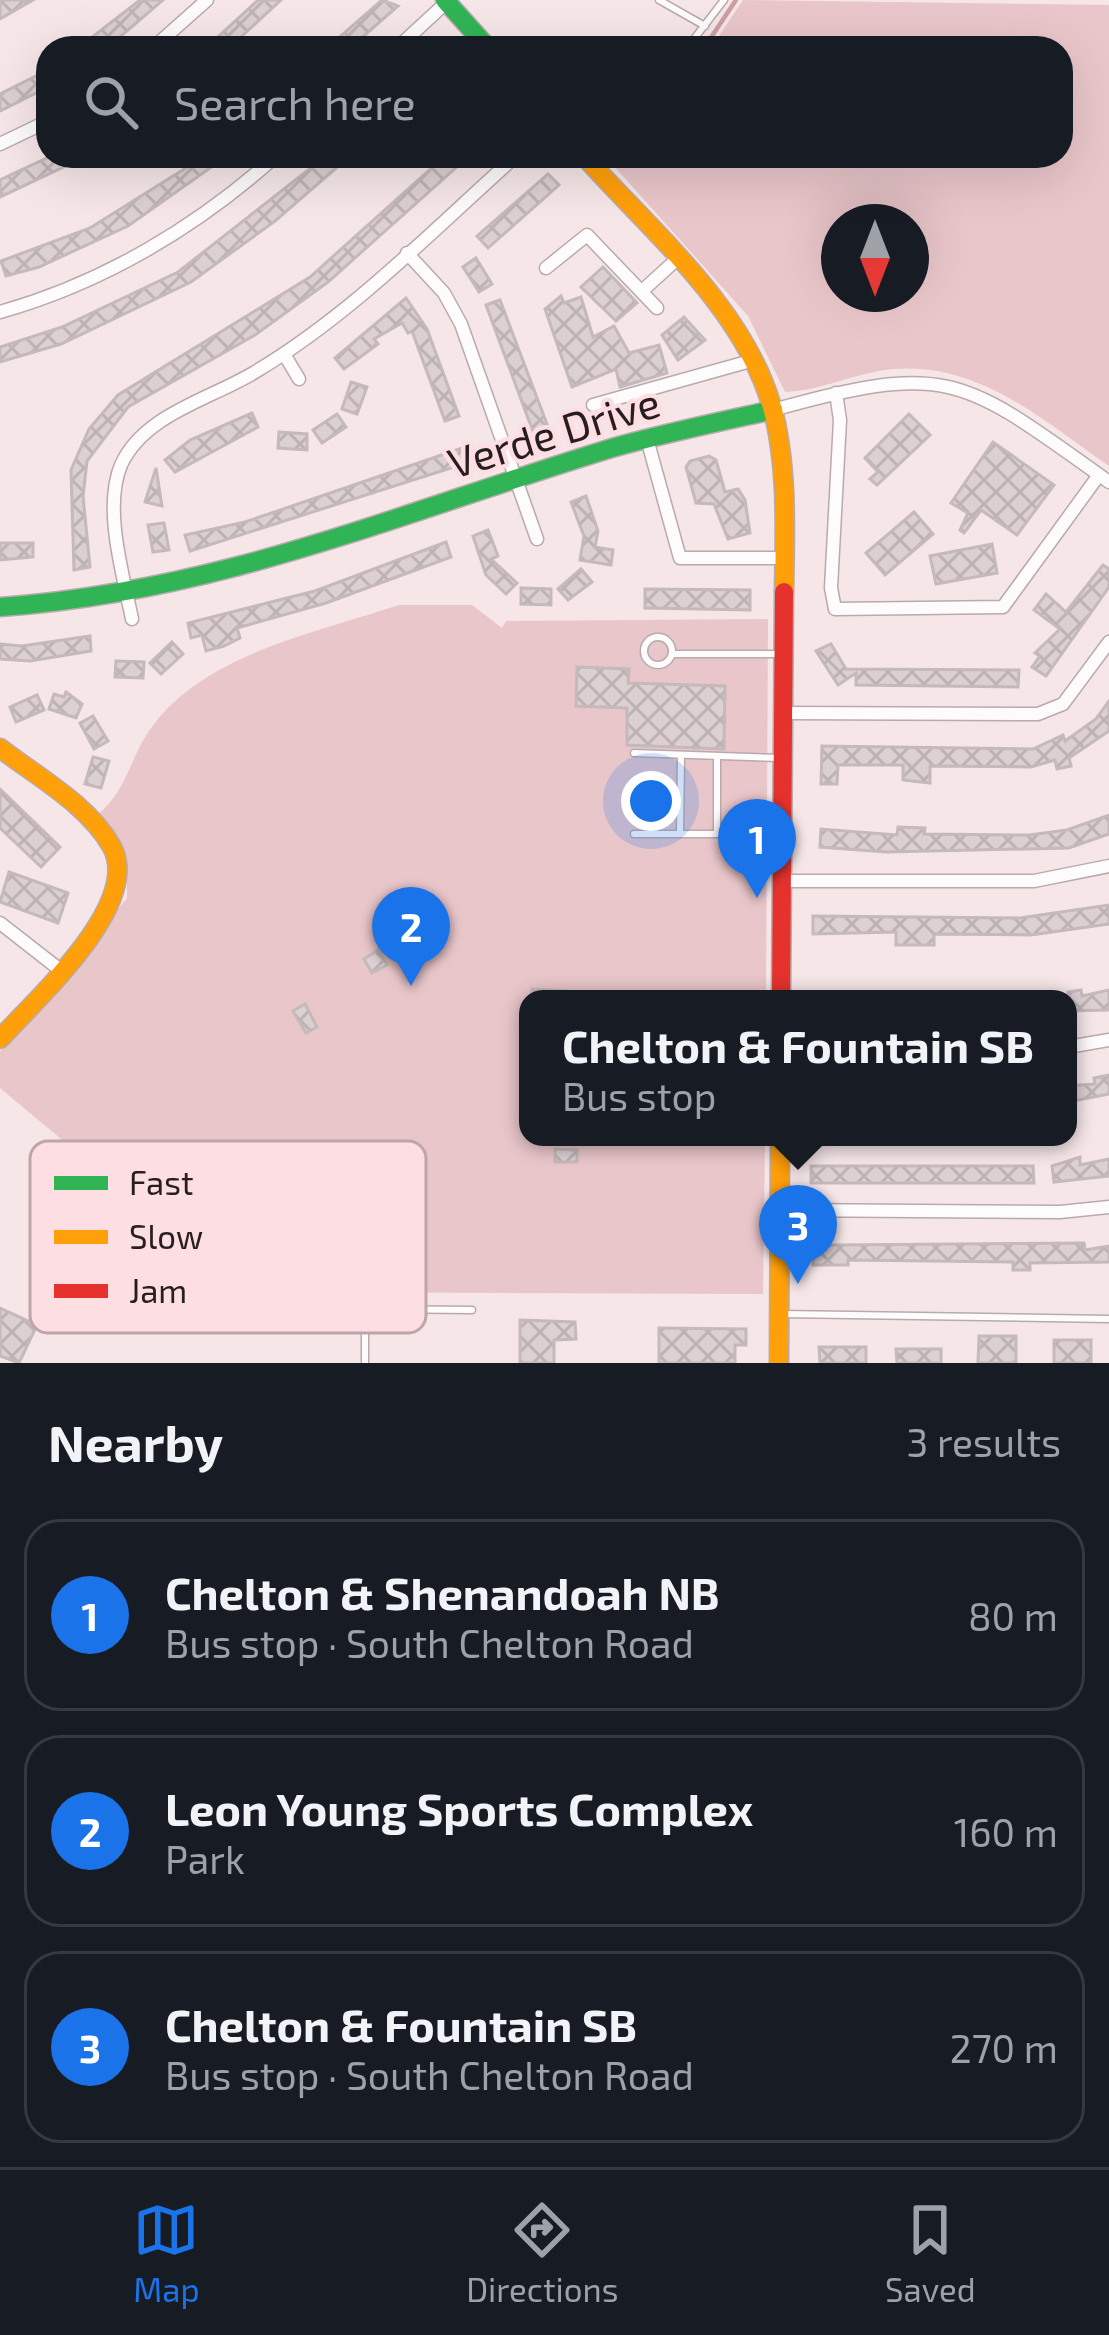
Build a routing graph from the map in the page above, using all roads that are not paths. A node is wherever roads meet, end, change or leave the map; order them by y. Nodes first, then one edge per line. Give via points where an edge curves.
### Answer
1 (208, 0) edge
2 (659, 0) edge
3 (724, 0) edge
4 (447, 1) edge
5 (705, 26) junction
6 (167, 36) edge
7 (410, 36) edge
8 (478, 36) edge
9 (696, 36) edge
10 (36, 127) edge
11 (0, 144) edge
12 (262, 168) edge
13 (503, 168) edge
14 (595, 168) edge
15 (407, 253) junction
16 (676, 260) junction
17 (546, 268) dead end
18 (642, 291) junction
19 (657, 308) dead end
20 (0, 313) edge
21 (284, 354) junction
22 (754, 360) junction
23 (299, 379) dead end
24 (836, 393) junction
25 (593, 405) dead end
26 (772, 410) junction
27 (647, 439) junction
28 (1104, 478) edge
29 (517, 479) junction
30 (537, 539) dead end
31 (786, 559) junction
32 (127, 595) junction
33 (0, 607) edge
34 (132, 619) dead end
35 (1109, 642) edge
36 (672, 654) junction
37 (785, 654) junction
38 (784, 713) junction
39 (0, 748) edge
40 (634, 753) dead end
41 (681, 757) junction
42 (45, 758) dead end
43 (717, 758) junction
44 (784, 758) junction
45 (31, 774) junction
46 (634, 834) dead end
47 (680, 834) junction
48 (1109, 866) edge
49 (782, 881) junction
50 (0, 923) edge
51 (58, 969) junction
52 (781, 990) edge
53 (0, 1039) edge
54 (1109, 1040) edge
55 (1077, 1045) edge
56 (780, 1146) edge
57 (1109, 1207) edge
58 (780, 1210) junction
59 (426, 1310) edge
60 (472, 1310) dead end
61 (779, 1314) junction
62 (1109, 1319) edge
63 (779, 1363) edge

1 - 6 street
2 - 5 lane
3 - 5 lane
4 - 7 street
4 - 8 main road
5 - 9 lane
10 - 11 street
12 - 20 street via 164,241
13 - 15 street
14 - 16 main road
15 - 21 street
15 - 29 street via 461,323
16 - 18 street
16 - 22 main road
17 - 18 street via 587,235
18 - 19 street
21 - 23 street
21 - 32 street via 165,418 132,446 114,499
22 - 25 street
22 - 26 main road
24 - 26 street, Verde Drive
24 - 28 street, Verde Drive via 898,380 983,395
24 - 28 street via 835,609 1003,608
26 - 27 main road, Verde Drive
26 - 31 main road
27 - 29 main road, Verde Drive
27 - 31 street via 680,558
29 - 30 street
29 - 32 main road, Verde Drive via 276,562
31 - 37 main road
32 - 33 main road, Verde Drive
32 - 34 street
35 - 38 street via 1063,704 1038,714
36 - 36 lane via 661,638 644,650 655,664
36 - 37 lane
37 - 38 main road
38 - 44 main road
39 - 45 main road
40 - 41 lane
41 - 43 lane
41 - 47 lane
42 - 45 street
43 - 44 lane
43 - 47 lane via 717,834
44 - 49 main road
45 - 51 main road via 100,833 121,866 113,906
46 - 47 lane
48 - 49 street via 1034,881
49 - 52 main road
50 - 51 street
51 - 53 main road
54 - 55 street
56 - 58 main road
57 - 58 street
58 - 61 main road
59 - 60 lane
61 - 62 lane
61 - 63 main road

